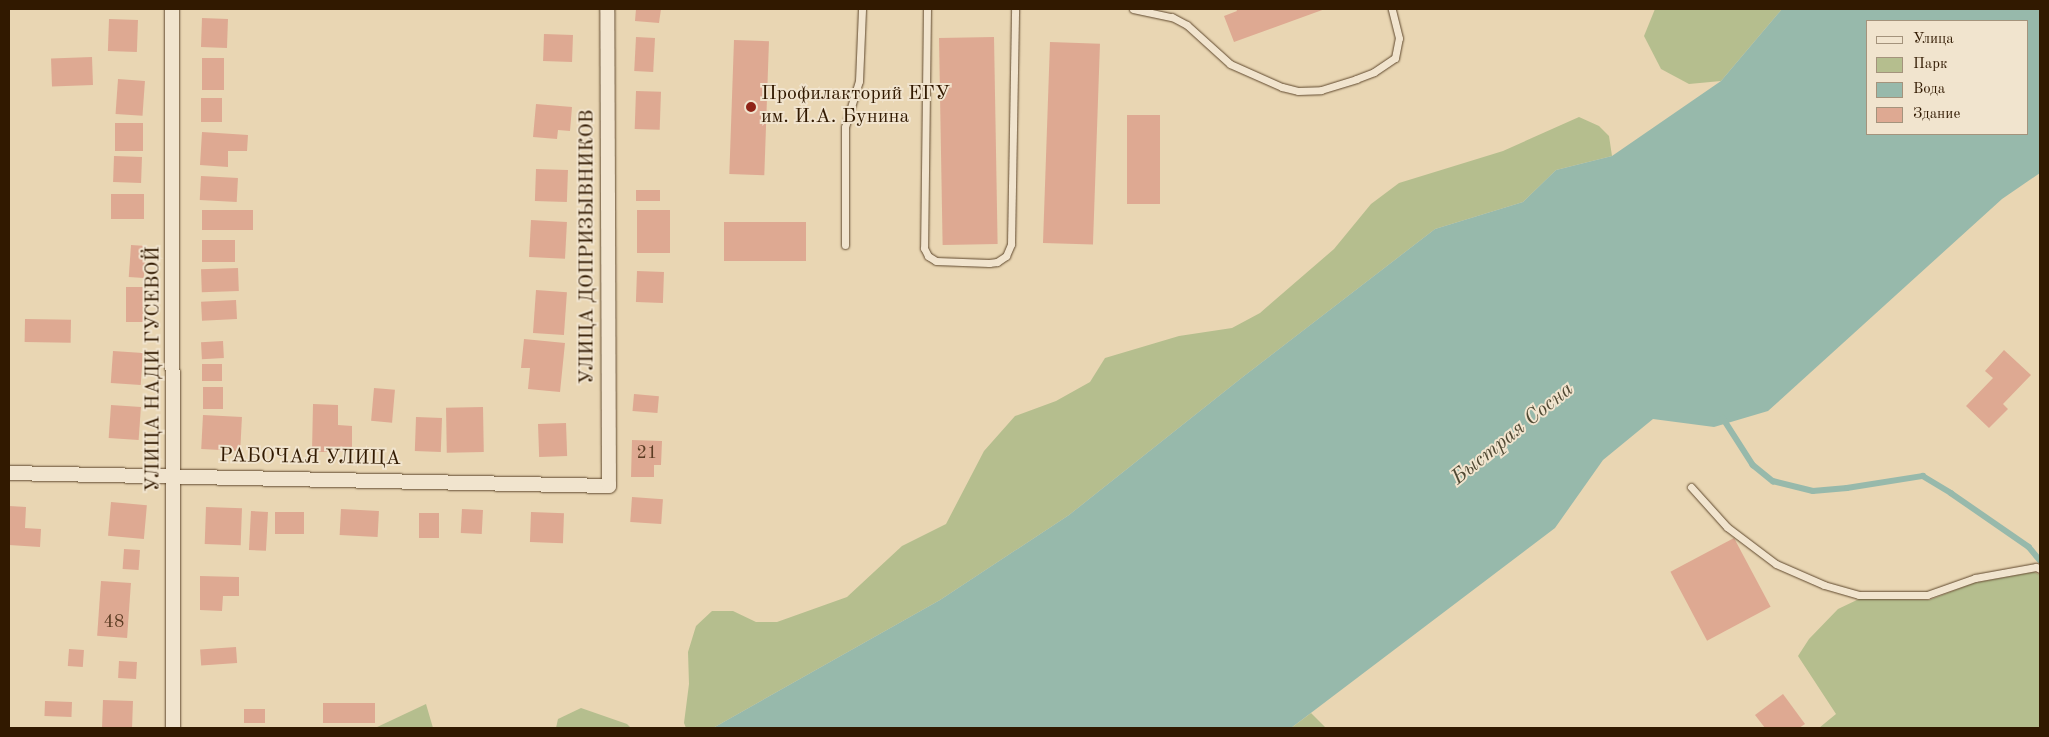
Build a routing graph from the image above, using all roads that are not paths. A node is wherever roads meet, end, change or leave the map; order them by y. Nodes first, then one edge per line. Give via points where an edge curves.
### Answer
1 (172, 9) edge
2 (607, 9) edge
3 (862, 9) edge
4 (927, 9) edge
5 (1015, 9) edge
6 (1133, 9) edge
7 (1392, 9) edge
8 (845, 245) dead end
9 (9, 473) edge
10 (174, 475) junction
11 (609, 486) joint
12 (1691, 487) dead end
13 (2040, 569) edge
14 (173, 728) edge

1 - 10 street, УЛИЦА НАДИ ГУСЕВОЙ
2 - 11 street, УЛИЦА ДОПРИЗЫВНИКОВ
3 - 8 lane via 859,81 845,128
4 - 5 lane via 924,248 936,261 989,263 1006,256 1011,244
6 - 7 lane via 1172,17 1187,25 1230,64 1298,91 1321,90 1356,79 1395,58 1399,38
9 - 10 street, РАБОЧАЯ УЛИЦА
10 - 11 street, РАБОЧАЯ УЛИЦА
10 - 14 street, УЛИЦА НАДИ ГУСЕВОЙ
12 - 13 lane via 1727,527 1776,564 1824,586 1859,594 1927,595 1975,578 2036,567

